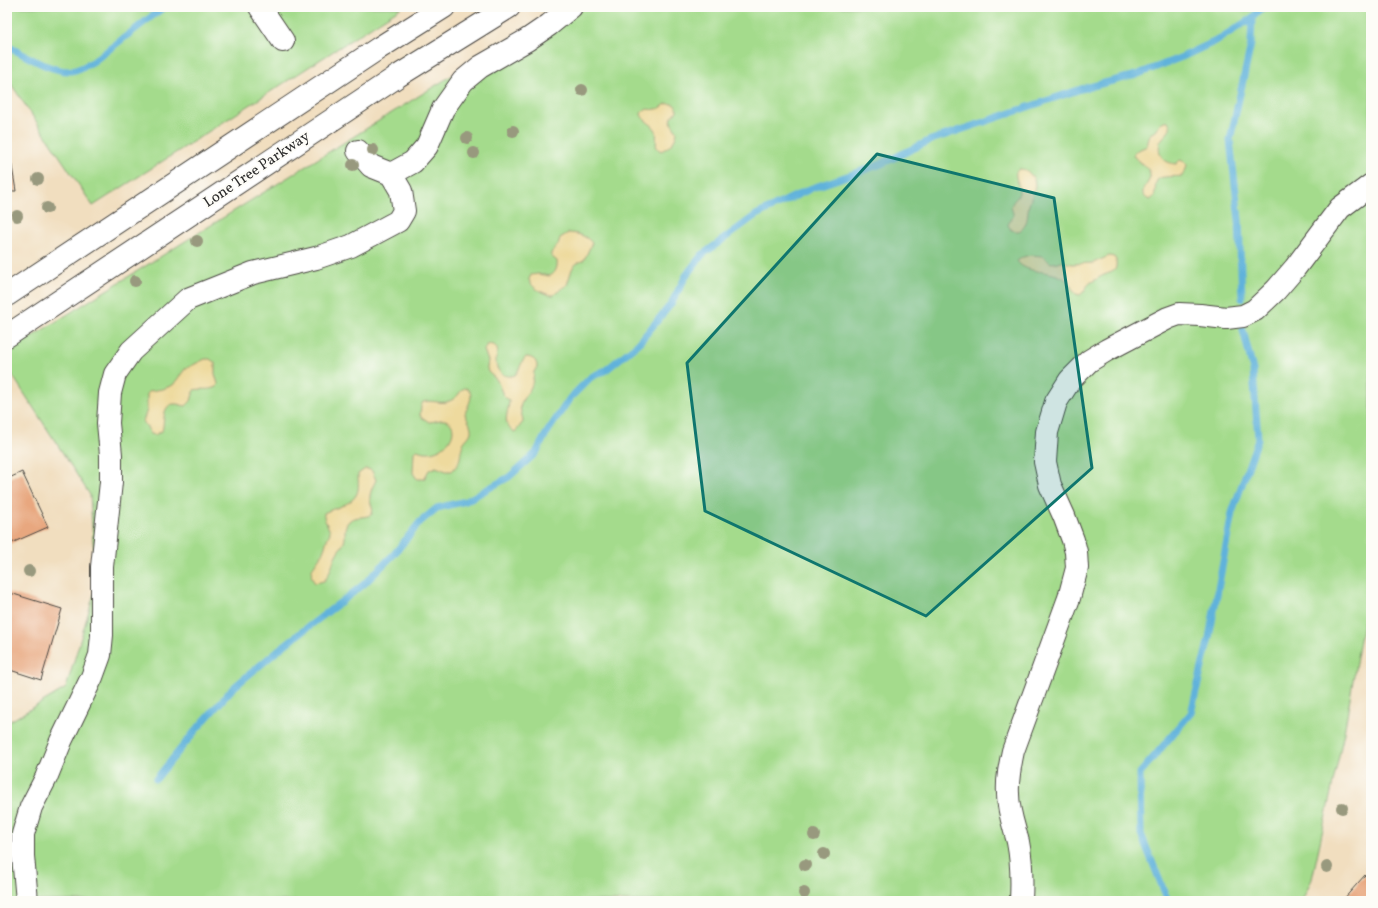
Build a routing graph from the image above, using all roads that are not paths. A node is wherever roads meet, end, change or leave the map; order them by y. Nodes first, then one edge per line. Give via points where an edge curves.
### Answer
1 (260, 7) edge
2 (444, 7) edge
3 (509, 7) edge
4 (570, 7) edge
5 (283, 41) dead end
6 (358, 151) dead end
7 (400, 177) junction
8 (1371, 185) edge
9 (7, 294) edge
10 (7, 336) edge
11 (27, 901) edge
12 (1020, 901) edge

1 - 5 street
2 - 9 street
3 - 10 street, Lone Tree Parkway via 398,76
4 - 7 street via 549,25 480,67 463,81 443,109 427,146
6 - 7 street via 371,166
7 - 11 street via 404,211 398,221 351,246 316,258 253,273 188,299 131,351 115,374 110,393 108,423 111,482 102,567 100,655 31,807 23,834
8 - 12 street via 1340,208 1295,268 1255,310 1242,316 1226,318 1186,314 1168,318 1089,361 1070,380 1056,402 1048,432 1045,462 1050,485 1073,540 1077,568 1013,751 1008,775 1010,814 1018,842 1021,866

